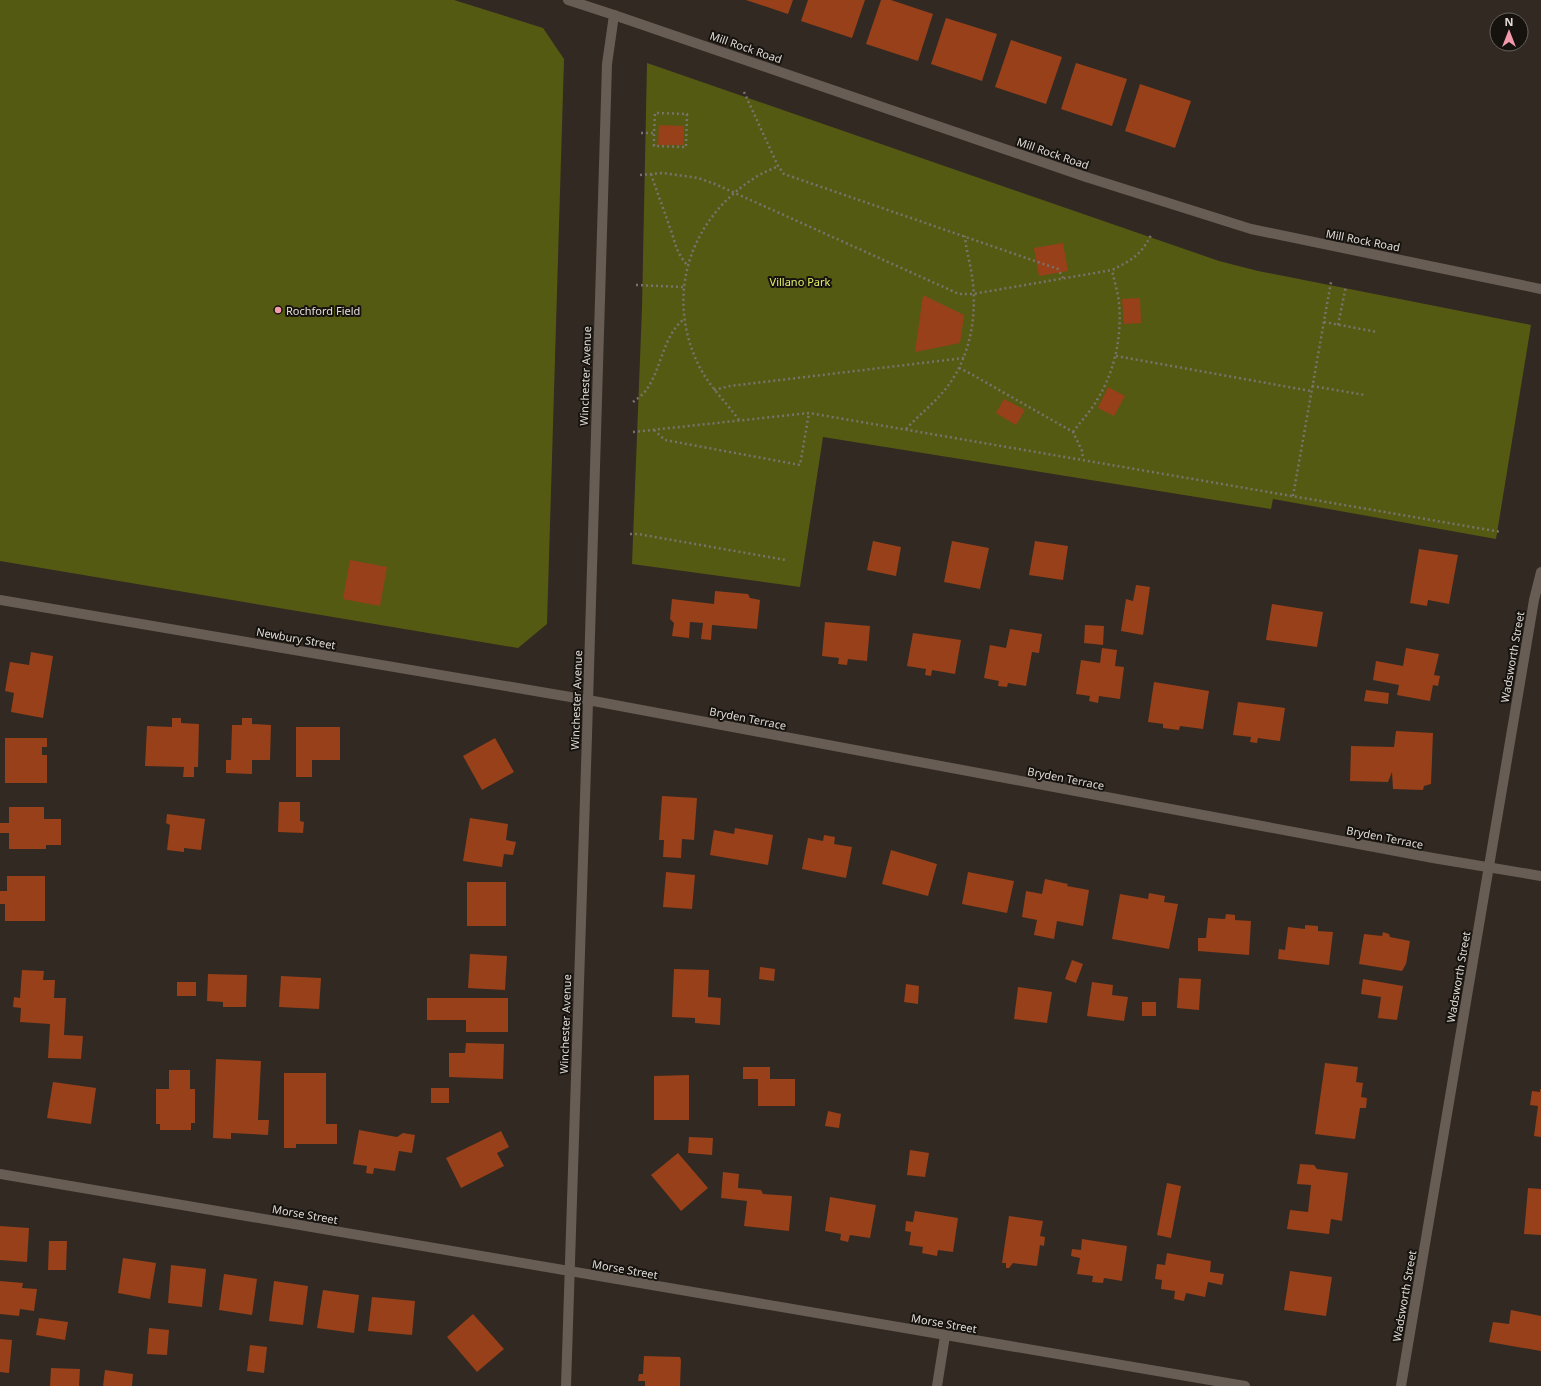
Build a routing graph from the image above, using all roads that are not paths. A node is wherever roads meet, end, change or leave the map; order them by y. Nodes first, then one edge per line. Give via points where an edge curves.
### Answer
1 (568, 0) edge
2 (614, 15) junction
3 (1541, 289) edge
4 (1541, 572) edge
5 (0, 600) edge
6 (588, 700) junction
7 (1489, 867) junction
8 (1541, 876) edge
9 (0, 1174) edge
10 (569, 1272) junction
11 (945, 1336) junction
12 (566, 1386) edge
13 (937, 1386) edge
14 (1245, 1386) edge
15 (1401, 1386) edge

1 - 2 street, Mill Rock Road
2 - 3 street, Mill Rock Road via 1086,177 1251,229
2 - 6 street, Winchester Avenue via 607,64
4 - 7 street, Wadsworth Street via 1534,600
5 - 6 street, Newbury Street
6 - 7 street, Bryden Terrace
6 - 10 street, Winchester Avenue
7 - 8 street, Bryden Terrace
7 - 15 street, Wadsworth Street
9 - 10 street, Morse Street
10 - 11 street, Morse Street
10 - 12 street, Winchester Avenue
11 - 13 street
11 - 14 street, Morse Street

